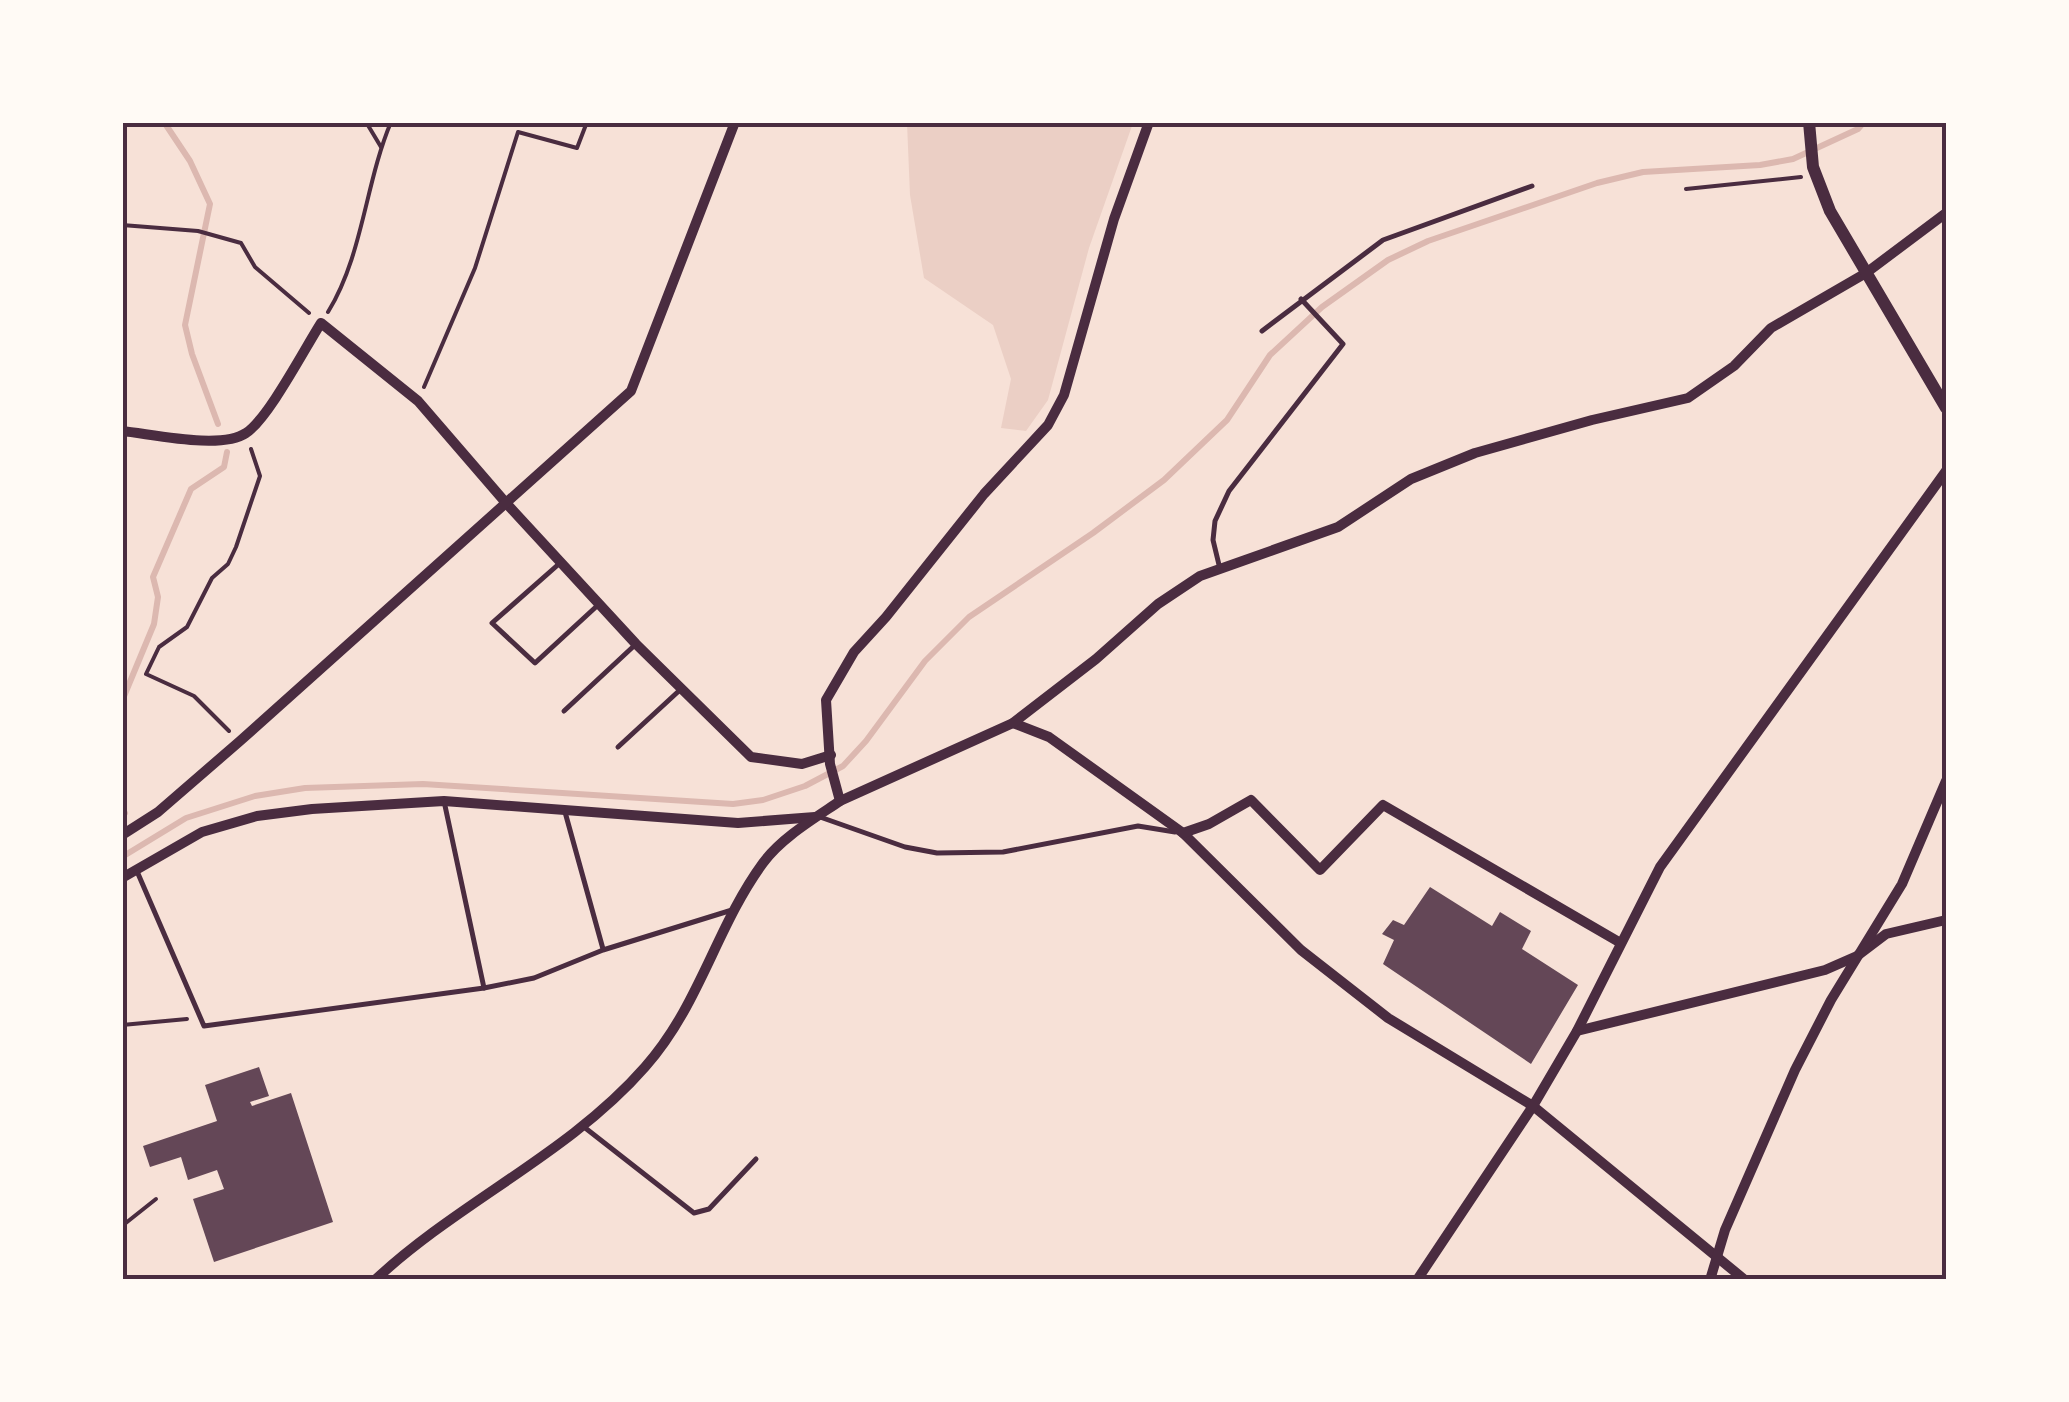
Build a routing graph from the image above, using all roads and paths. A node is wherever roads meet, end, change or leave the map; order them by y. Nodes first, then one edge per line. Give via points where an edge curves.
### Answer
1 (366, 122) edge
2 (391, 122) edge
3 (587, 122) edge
4 (735, 122) edge
5 (1149, 122) edge
6 (1809, 122) edge
7 (381, 147) junction
8 (1814, 171) junction
9 (1532, 186) dead end
10 (1686, 188) dead end
11 (1946, 213) edge
12 (122, 224) edge
13 (1866, 272) junction
14 (1300, 299) junction
15 (321, 323) junction
16 (1262, 331) dead end
17 (418, 401) junction
18 (1946, 408) edge
19 (122, 430) edge
20 (246, 434) junction
21 (1946, 471) edge
22 (506, 504) junction
23 (562, 561) junction
24 (1220, 569) junction
25 (600, 604) junction
26 (636, 644) junction
27 (681, 688) junction
28 (564, 711) dead end
29 (1013, 724) junction
30 (240, 741) junction
31 (618, 746) dead end
32 (830, 760) junction
33 (1946, 781) edge
34 (840, 801) junction
35 (444, 802) junction
36 (566, 812) junction
37 (816, 816) junction
38 (1183, 833) junction
39 (122, 836) edge
40 (136, 869) junction
41 (122, 878) edge
42 (735, 910) junction
43 (1946, 920) edge
44 (1619, 942) junction
45 (603, 950) junction
46 (1857, 956) junction
47 (484, 988) junction
48 (200, 1018) junction
49 (122, 1025) edge
50 (1576, 1030) junction
51 (1533, 1106) junction
52 (582, 1126) junction
53 (756, 1159) dead end
54 (156, 1199) dead end
55 (122, 1226) edge
56 (1718, 1259) junction
57 (375, 1280) edge
58 (1417, 1280) edge
59 (1710, 1280) edge
60 (1745, 1280) edge

1 - 7 path
2 - 7 path
3 - 17 path via 577,148 518,132 475,268
4 - 22 street via 631,392
5 - 32 street via 1064,396 1048,425 854,652 826,700
6 - 8 street
7 - 15 path via 362,224
8 - 10 path
8 - 13 street
9 - 14 lane via 1383,240
11 - 13 street
12 - 15 path via 198,231 241,243 254,267
13 - 18 street
13 - 24 street via 1771,328 1734,366 1688,398 1476,453 1411,479 1338,527
14 - 16 lane
14 - 24 lane via 1343,344 1229,491 1215,521
15 - 17 street
15 - 20 street
17 - 22 street
19 - 20 street via 211,440
20 - 30 path via 260,476 236,547 187,627 159,647 146,674 194,696
21 - 44 street via 1660,867
22 - 23 street
22 - 30 street
23 - 25 street
23 - 25 lane via 492,622 535,663
24 - 29 street via 1158,604
25 - 26 street
26 - 27 street
26 - 28 lane
27 - 31 lane
27 - 32 street via 751,757 802,764
29 - 34 street
29 - 38 street via 1049,737
30 - 39 street
32 - 34 street
33 - 46 street via 1902,884
34 - 37 street
35 - 36 street
35 - 40 street via 257,816 202,832
35 - 47 lane
36 - 37 street via 738,823
36 - 45 lane
37 - 38 lane via 937,853 1003,852 1138,826
37 - 42 street via 764,860
38 - 44 street via 1251,800 1320,870 1383,805
38 - 51 street via 1301,950 1388,1018
40 - 41 street
40 - 48 lane
42 - 45 lane
42 - 52 street via 691,1004 644,1068
43 - 46 street via 1886,934
44 - 50 street
45 - 47 lane via 534,978
46 - 50 street via 1825,970
46 - 56 street via 1794,1070
47 - 48 lane via 204,1026
48 - 49 path
50 - 51 street
51 - 56 street
51 - 58 street
52 - 53 lane via 694,1213 710,1209
52 - 57 street
54 - 55 path
56 - 59 street
56 - 60 street

